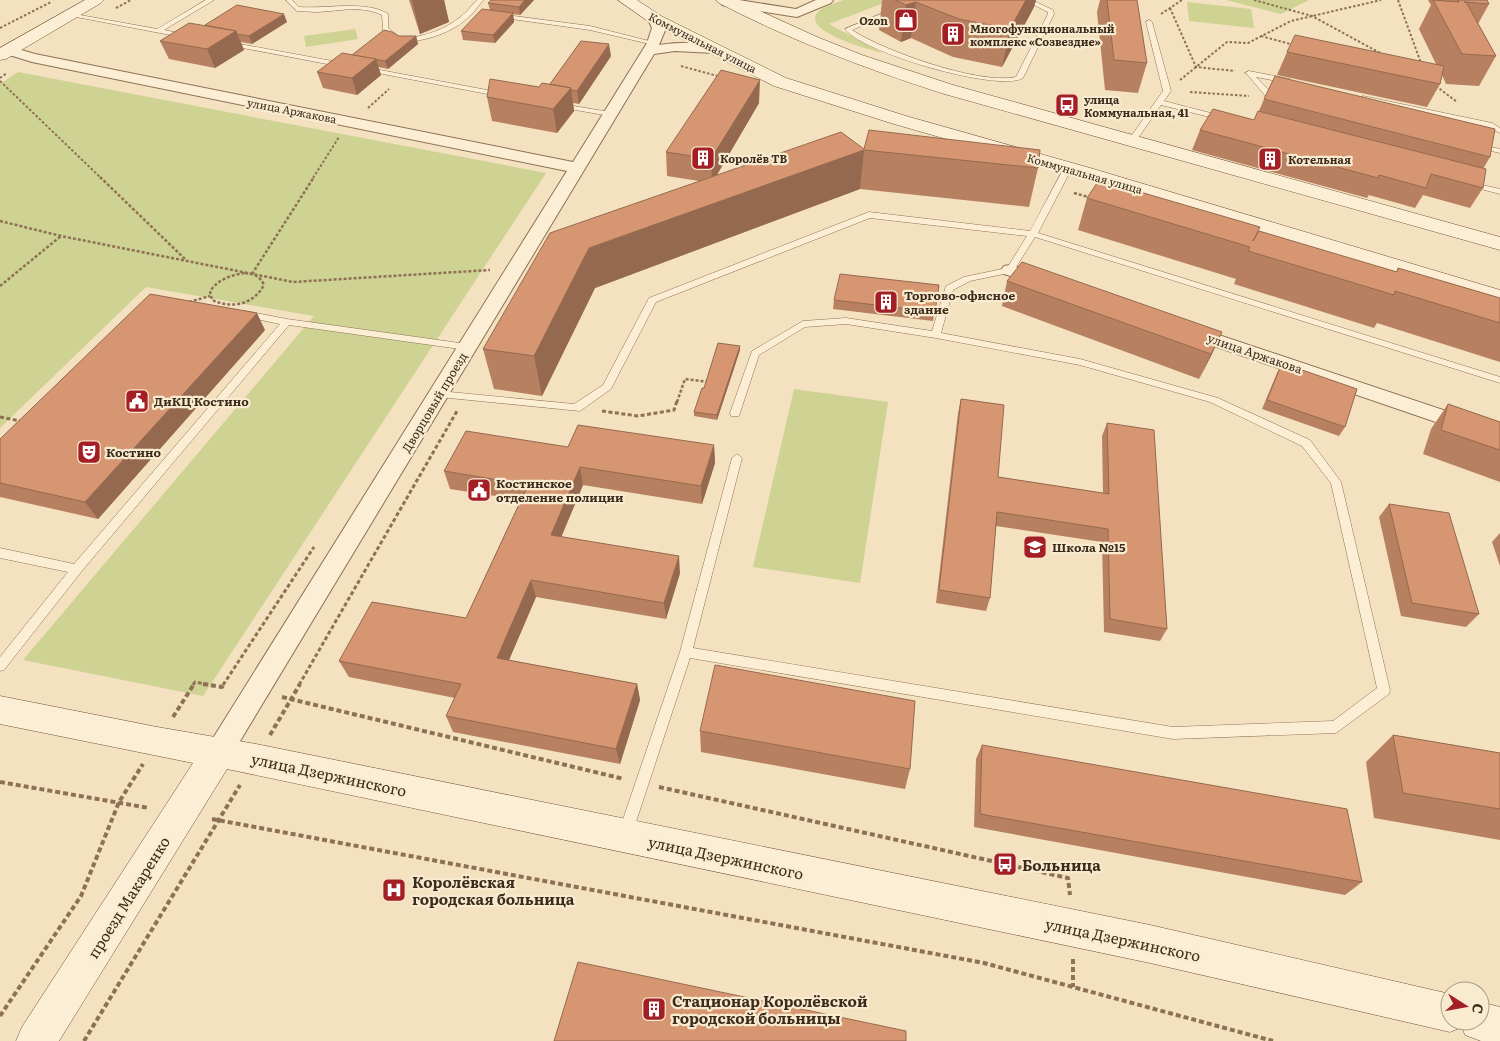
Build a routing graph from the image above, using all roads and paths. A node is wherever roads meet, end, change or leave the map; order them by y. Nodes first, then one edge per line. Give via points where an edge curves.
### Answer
1 (54, 0) edge
2 (96, 0) edge
3 (212, 0) edge
4 (289, 0) edge
5 (481, 0) edge
6 (626, 0) edge
7 (827, 0) edge
8 (920, 0) edge
9 (1027, 0) edge
10 (1182, 0) edge
11 (1254, 0) edge
12 (1381, 0) edge
13 (1398, 0) edge
14 (726, 1) edge
15 (70, 7) edge
16 (1170, 8) junction
17 (470, 12) junction
18 (797, 12) junction
19 (480, 13) edge
20 (489, 14) edge
21 (1312, 16) junction
22 (656, 19) junction
23 (1149, 22) joint
24 (0, 28) edge
25 (158, 31) junction
26 (1261, 36) junction
27 (197, 38) edge
28 (804, 39) junction
29 (217, 42) edge
30 (1298, 46) edge
31 (652, 47) junction
32 (2, 49) edge
33 (714, 49) junction
34 (1386, 56) edge
35 (1196, 67) junction
36 (1423, 70) edge
37 (1249, 73) junction
38 (402, 76) junction
39 (0, 81) edge
40 (1297, 83) edge
41 (1433, 83) edge
42 (1167, 91) junction
43 (509, 96) edge
44 (1355, 96) edge
45 (1272, 97) junction
46 (1290, 101) edge
47 (1159, 102) junction
48 (547, 103) edge
49 (1459, 103) dead end
50 (610, 114) junction
51 (352, 122) junction
52 (1236, 122) edge
53 (1500, 131) edge
54 (1131, 142) junction
55 (1471, 144) edge
56 (1500, 151) edge
57 (577, 168) junction
58 (1068, 168) junction
59 (1463, 182) edge
60 (1068, 192) dead end
61 (1500, 192) edge
62 (1097, 200) edge
63 (0, 221) edge
64 (1033, 234) junction
65 (61, 236) junction
66 (1500, 244) edge
67 (186, 260) junction
68 (493, 269) dead end
69 (1010, 270) junction
70 (252, 274) junction
71 (0, 286) edge
72 (1067, 289) edge
73 (210, 296) junction
74 (1500, 297) edge
75 (186, 303) edge
76 (238, 313) edge
77 (287, 322) junction
78 (1170, 324) edge
79 (936, 335) junction
80 (467, 347) junction
81 (1500, 380) edge
82 (744, 386) junction
83 (438, 394) junction
84 (465, 397) junction
85 (576, 408) junction
86 (735, 414) dead end
87 (0, 417) edge
88 (24, 422) edge
89 (1500, 437) edge
90 (737, 458) dead end
91 (0, 553) edge
92 (77, 570) junction
93 (686, 652) junction
94 (0, 666) edge
95 (195, 682) dead end
96 (0, 710) edge
97 (158, 742) junction
98 (219, 752) junction
99 (256, 759) junction
100 (0, 782) edge
101 (119, 802) junction
102 (181, 813) junction
103 (219, 820) junction
104 (624, 836) junction
105 (1440, 1011) edge
106 (0, 1016) edge
107 (36, 1041) edge
108 (84, 1041) edge
109 (1272, 1041) edge

1 - 24 path
2 - 15 main road
3 - 25 lane
4 - 17 lane via 297,9 377,6 386,14 386,29 400,41 427,39 444,32
5 - 17 lane
6 - 22 main road, Коммунальная улица
7 - 18 street
8 - 9 lane via 848,29 894,54 1006,82 1019,78 1051,14 1047,8
10 - 16 path
11 - 21 path
12 - 21 path
13 - 36 path
14 - 18 street
14 - 28 main road
15 - 25 lane
15 - 32 main road
16 - 23 path
16 - 35 path
17 - 19 lane
18 - 28 street
20 - 31 lane via 590,28
21 - 26 path
21 - 34 path
22 - 31 street, Дворцовый проезд via 659,28
22 - 33 main road, Коммунальная улица
23 - 42 lane
25 - 27 lane
26 - 30 path
26 - 35 path via 1248,43 1227,42
28 - 54 main road via 937,86
29 - 38 lane
31 - 33 street
31 - 50 street, Дворцовый проезд
32 - 51 street, улица Аржакова via 32,58
33 - 58 main road, Коммунальная улица via 780,82
35 - 37 path
35 - 42 path
37 - 40 lane
37 - 45 lane
38 - 43 lane
38 - 51 path
39 - 67 path
41 - 49 path
42 - 45 path
42 - 47 lane
44 - 53 lane via 1489,125
45 - 46 lane
47 - 52 lane
47 - 54 lane
48 - 50 lane
50 - 57 street, Дворцовый проезд
51 - 57 street, улица Аржакова
51 - 70 path via 342,131
54 - 66 main road
55 - 56 lane
57 - 80 street, Дворцовый проезд
58 - 64 lane
58 - 74 main road, Коммунальная улица
59 - 61 lane
60 - 62 path
63 - 65 path
64 - 69 lane
64 - 81 lane
64 - 85 lane via 869,215 652,300 607,387
65 - 67 path
65 - 71 path
67 - 70 path
68 - 70 path via 293,282
69 - 72 street
69 - 79 lane via 967,279 950,288
70 - 73 path via 227,277 214,286
70 - 73 path via 258,276 264,285 251,300 225,305
73 - 75 path
76 - 77 lane
77 - 80 lane
77 - 92 lane
78 - 89 street, улица Аржакова
79 - 82 lane via 846,321 803,324 755,353
79 - 93 lane via 1080,362 1214,400 1306,442 1336,482 1384,690 1336,727 1173,733
80 - 83 street, Дворцовый проезд
82 - 85 path via 685,379 674,410 638,416
82 - 86 lane
83 - 84 lane
83 - 98 street, Дворцовый проезд
84 - 85 lane
84 - 99 path
87 - 88 path
90 - 93 lane
91 - 92 lane
92 - 94 lane
93 - 104 lane
95 - 97 path
96 - 97 main road, улица Дзержинского
97 - 98 main road, улица Дзержинского
97 - 101 path
98 - 99 main road, улица Дзержинского
98 - 102 main road, проезд Макаренко
99 - 103 path
99 - 104 main road, улица Дзержинского
100 - 101 path
101 - 102 path
101 - 106 path via 81,896
102 - 103 path
102 - 107 main road, проезд Макаренко
103 - 108 path
103 - 109 path via 984,963
104 - 105 main road, улица Дзержинского via 1150,944

